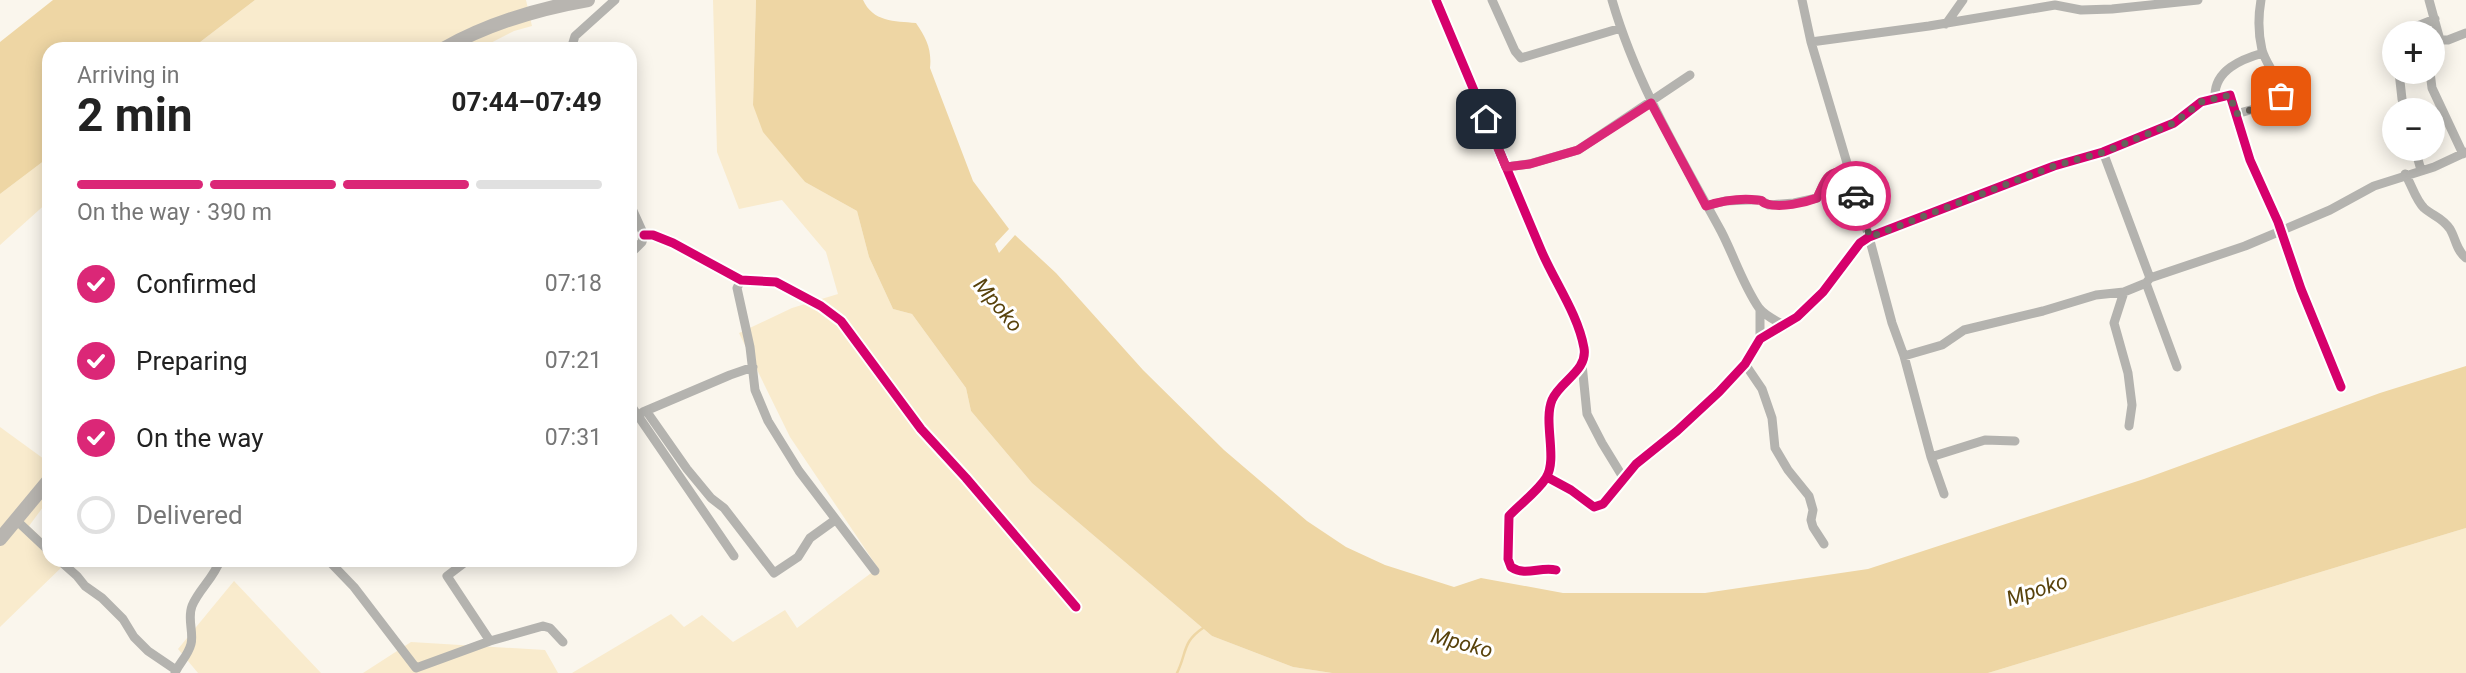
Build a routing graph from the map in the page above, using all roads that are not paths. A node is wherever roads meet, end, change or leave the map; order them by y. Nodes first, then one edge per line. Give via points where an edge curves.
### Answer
1 (588, 0) edge
2 (615, 0) edge
3 (1436, 0) edge
4 (1492, 0) edge
5 (1612, 0) edge
6 (1802, 0) edge
7 (1963, 0) edge
8 (2198, 0) edge
9 (2261, 0) edge
10 (2429, 0) edge
11 (2053, 3) edge
12 (2435, 19) joint
13 (2430, 21) edge
14 (1946, 24) junction
15 (1621, 28) junction
16 (2466, 33) edge
17 (2445, 40) edge
18 (457, 42) edge
19 (573, 42) edge
20 (1811, 42) junction
21 (2263, 53) junction
22 (1690, 75) dead end
23 (2432, 84) edge
24 (2215, 97) junction
25 (1651, 103) junction
26 (2236, 114) junction
27 (2104, 152) junction
28 (2464, 153) edge
29 (2419, 161) edge
30 (1506, 167) junction
31 (1848, 169) junction
32 (2421, 170) junction
33 (2405, 174) junction
34 (1706, 206) junction
35 (637, 220) edge
36 (2281, 230) junction
37 (644, 235) junction
38 (1870, 237) junction
39 (637, 247) edge
40 (2466, 258) edge
41 (741, 280) junction
42 (2148, 280) junction
43 (2124, 292) junction
44 (1760, 310) junction
45 (1785, 326) junction
46 (1760, 340) junction
47 (1904, 356) junction
48 (1582, 364) junction
49 (1745, 364) junction
50 (2177, 366) dead end
51 (752, 368) junction
52 (2341, 387) dead end
53 (637, 408) edge
54 (647, 412) junction
55 (637, 413) edge
56 (2129, 426) dead end
57 (2015, 441) dead end
58 (1931, 457) junction
59 (1547, 477) junction
60 (1624, 479) junction
61 (42, 488) edge
62 (1944, 494) dead end
63 (16, 520) junction
64 (835, 520) junction
65 (0, 539) edge
66 (42, 544) edge
67 (1824, 544) dead end
68 (734, 556) dead end
69 (67, 567) edge
70 (217, 567) edge
71 (335, 567) edge
72 (459, 567) edge
73 (1556, 570) dead end
74 (875, 571) dead end
75 (1076, 607) dead end
76 (490, 641) junction
77 (563, 642) dead end
78 (176, 671) edge

1 - 18 main road via 522,14
2 - 19 street
3 - 30 street
4 - 15 street via 1521,58
5 - 15 street
6 - 20 street
7 - 14 street
8 - 11 street via 2081,10
9 - 21 street
10 - 12 street
11 - 14 street
12 - 13 street
14 - 20 street
15 - 25 street
16 - 17 street
20 - 31 street
21 - 24 street via 2235,62 2220,79
21 - 26 street via 2279,84 2279,102
22 - 25 street
23 - 28 street
24 - 26 street via 2230,95
24 - 27 street via 2174,123
25 - 30 street via 1578,150
25 - 34 street
26 - 36 street via 2250,160
27 - 38 street via 2054,166
27 - 42 street
28 - 32 street
29 - 32 street
30 - 48 street via 1584,346
31 - 34 street via 1830,174 1817,198 1806,202 1769,205 1748,200
31 - 38 street
32 - 33 street
33 - 36 street
33 - 40 street via 2418,200 2451,230
34 - 44 street
35 - 37 street
36 - 42 street
36 - 52 street
37 - 39 street
37 - 41 street via 673,243
38 - 45 street via 1860,243 1823,292
38 - 47 street
41 - 51 street via 737,288
41 - 75 street via 776,282 841,321 921,429
42 - 43 street
42 - 50 street
43 - 47 street via 2096,295 1964,330 1942,345
43 - 56 street via 2114,323 2128,373
44 - 45 street
44 - 46 street
45 - 46 street
46 - 49 street
47 - 58 street
48 - 59 street via 1550,402
48 - 60 street via 1587,414
49 - 60 street
49 - 67 street via 1762,389 1772,418 1775,448 1809,496 1813,527
51 - 54 street
51 - 64 street via 768,421
53 - 54 street
54 - 64 street via 687,469 774,573 798,557 810,538
55 - 68 street
57 - 58 street via 1985,440
58 - 62 street
59 - 60 street via 1594,507 1603,504
59 - 73 street via 1509,516 1508,559 1520,573
61 - 63 main road
63 - 65 main road
63 - 66 street
64 - 74 street
69 - 78 street via 123,619 148,651
70 - 78 street via 192,606 191,643
71 - 76 street via 416,668
72 - 76 street via 447,576
76 - 77 street via 543,626

